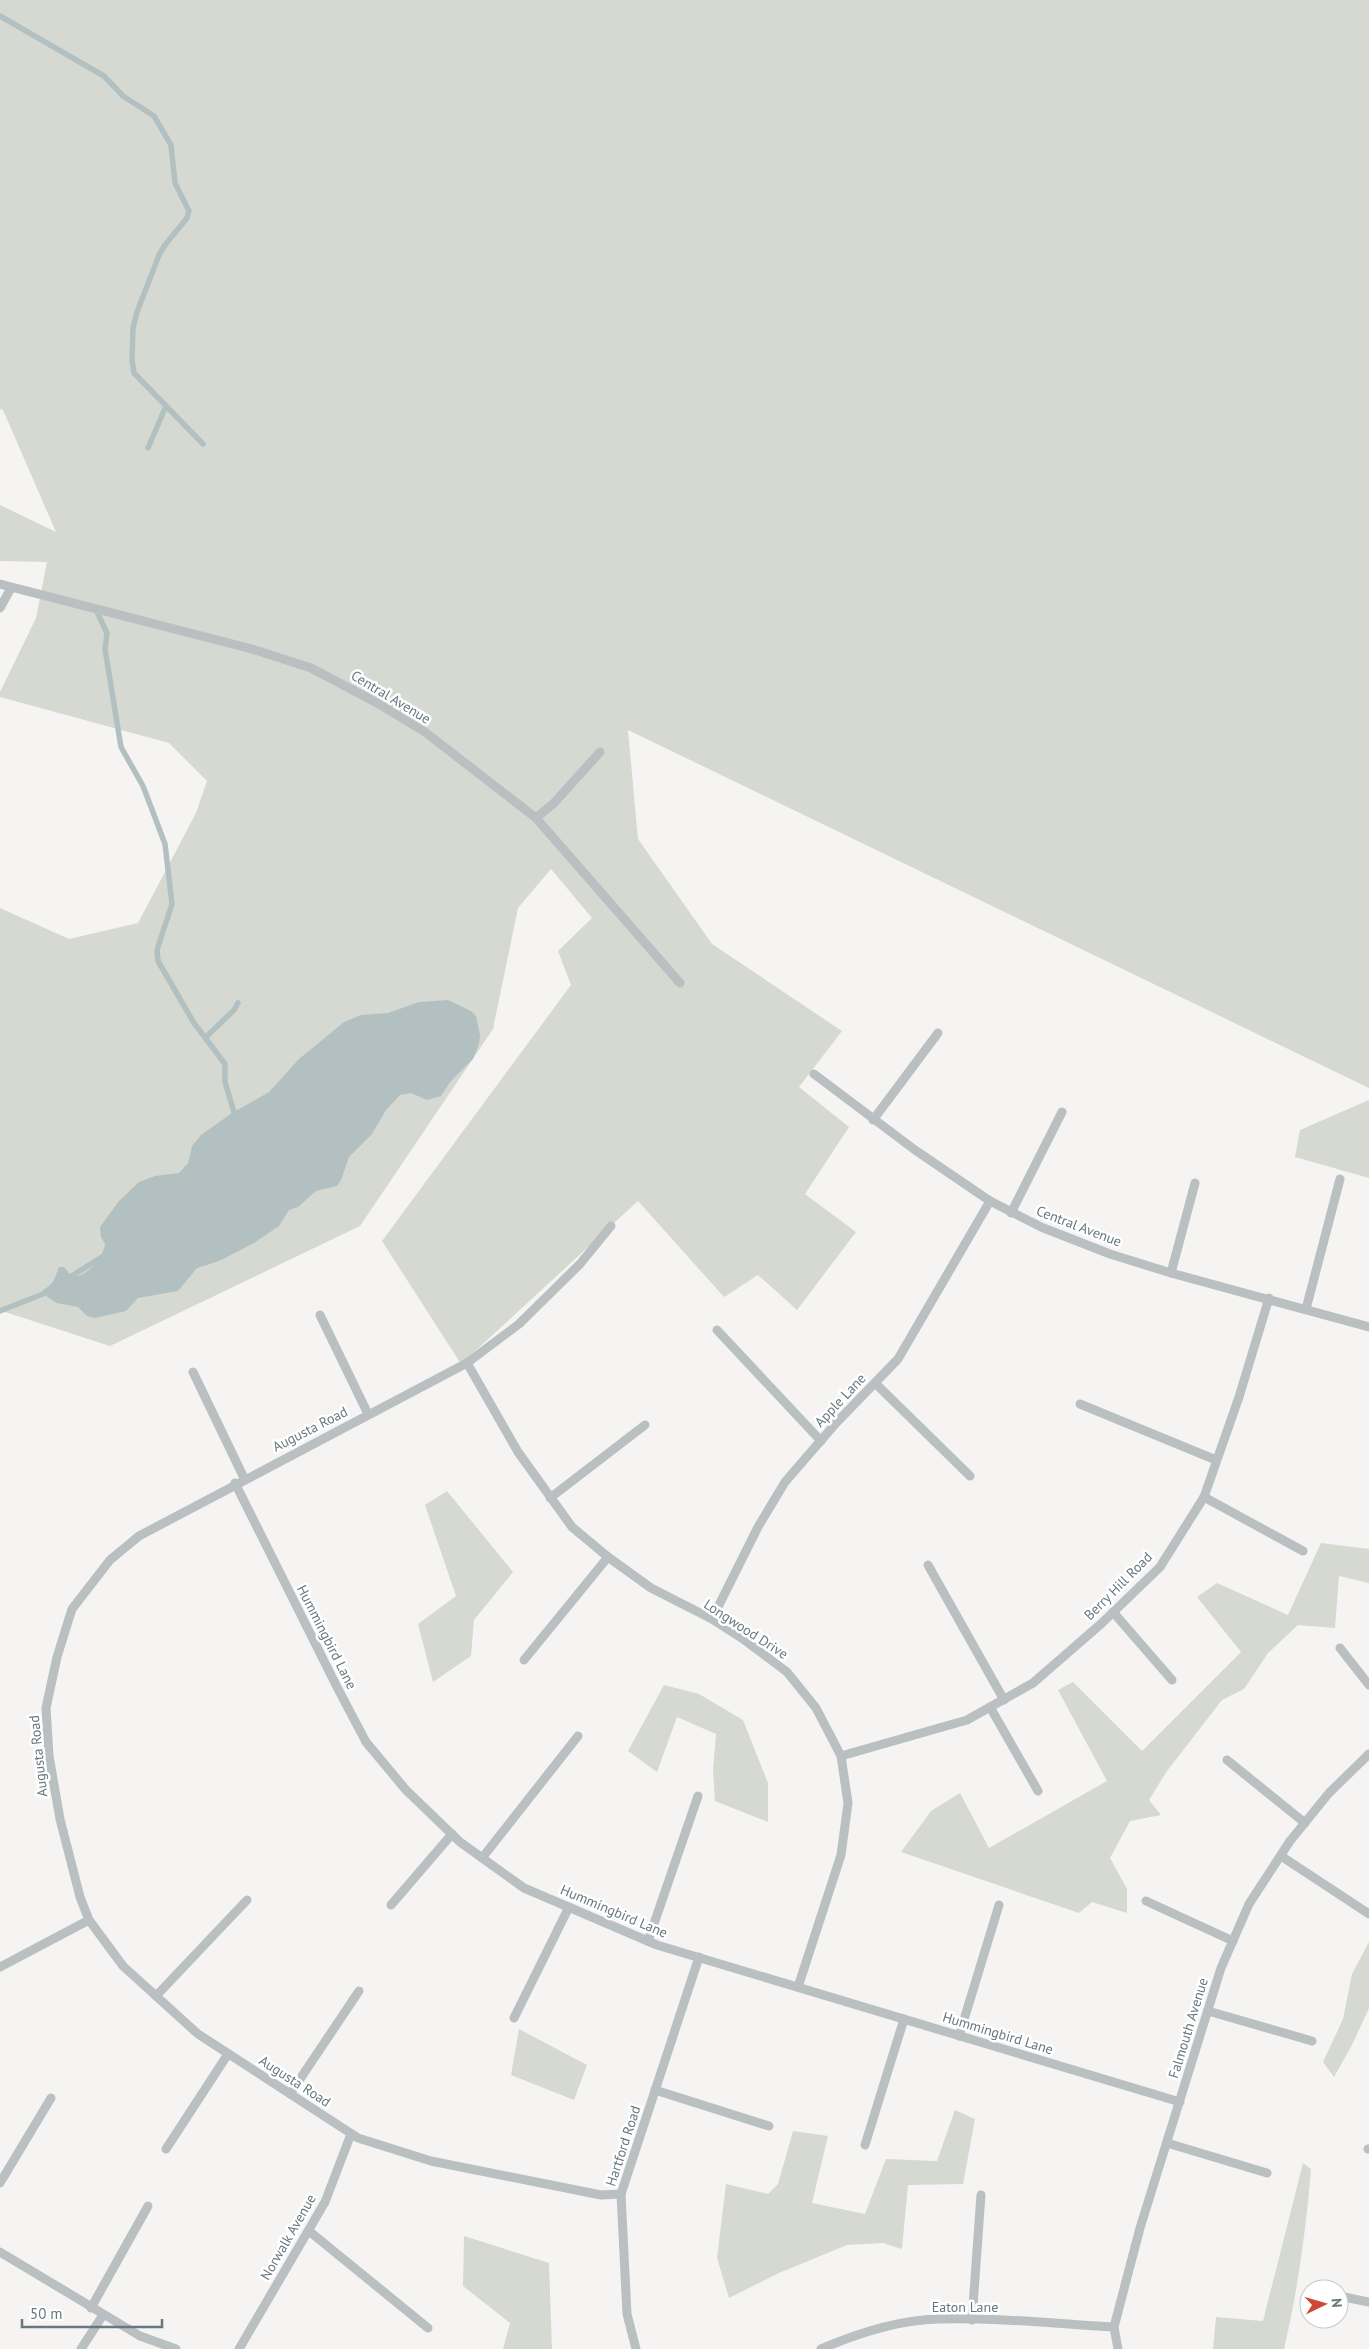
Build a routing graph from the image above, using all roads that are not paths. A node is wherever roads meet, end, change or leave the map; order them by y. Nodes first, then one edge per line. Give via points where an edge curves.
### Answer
1 (0, 584) edge
2 (10, 588) junction
3 (0, 608) edge
4 (600, 752) dead end
5 (536, 818) junction
6 (680, 983) dead end
7 (938, 1032) dead end
8 (814, 1074) dead end
9 (1062, 1112) dead end
10 (873, 1120) junction
11 (1340, 1179) dead end
12 (1195, 1183) dead end
13 (990, 1201) junction
14 (1011, 1213) junction
15 (611, 1226) dead end
16 (1171, 1273) junction
17 (1270, 1298) junction
18 (1306, 1309) junction
19 (320, 1315) dead end
20 (1369, 1327) edge
21 (717, 1330) dead end
22 (467, 1363) junction
23 (193, 1372) dead end
24 (875, 1383) junction
25 (1080, 1404) dead end
26 (368, 1414) junction
27 (645, 1425) dead end
28 (821, 1441) junction
29 (1216, 1460) junction
30 (970, 1476) dead end
31 (244, 1478) junction
32 (235, 1483) junction
33 (1204, 1497) junction
34 (550, 1498) junction
35 (1303, 1551) dead end
36 (608, 1557) junction
37 (928, 1565) dead end
38 (1113, 1612) junction
39 (712, 1619) junction
40 (1340, 1648) dead end
41 (524, 1660) dead end
42 (1172, 1680) dead end
43 (1369, 1685) edge
44 (1004, 1700) junction
45 (990, 1707) junction
46 (578, 1736) dead end
47 (1369, 1754) edge
48 (841, 1756) junction
49 (1227, 1760) dead end
50 (1038, 1791) dead end
51 (698, 1796) dead end
52 (1305, 1823) junction
53 (452, 1834) junction
54 (1281, 1856) junction
55 (482, 1858) junction
56 (247, 1900) dead end
57 (1146, 1901) dead end
58 (391, 1905) dead end
59 (999, 1905) dead end
60 (569, 1907) junction
61 (1369, 1914) edge
62 (89, 1920) junction
63 (648, 1941) junction
64 (1233, 1941) junction
65 (699, 1958) junction
66 (0, 1967) edge
67 (798, 1987) junction
68 (359, 1991) dead end
69 (156, 1996) junction
70 (1208, 2011) junction
71 (514, 2018) dead end
72 (904, 2019) junction
73 (959, 2036) junction
74 (1312, 2041) dead end
75 (228, 2054) junction
76 (655, 2090) junction
77 (290, 2094) junction
78 (51, 2098) dead end
79 (1180, 2102) junction
80 (769, 2126) dead end
81 (351, 2134) junction
82 (1167, 2143) junction
83 (865, 2145) dead end
84 (166, 2149) dead end
85 (1267, 2173) dead end
86 (0, 2183) edge
87 (621, 2194) junction
88 (981, 2195) dead end
89 (148, 2206) dead end
90 (309, 2230) junction
91 (0, 2252) edge
92 (1349, 2298) edge
93 (1369, 2302) edge
94 (92, 2308) junction
95 (103, 2315) junction
96 (972, 2320) junction
97 (1114, 2327) junction
98 (428, 2328) dead end
99 (81, 2349) edge
100 (176, 2349) edge
101 (239, 2349) edge
102 (636, 2349) edge
103 (821, 2349) edge
104 (1118, 2349) edge

1 - 2 street, Central Avenue
2 - 3 street
2 - 5 street, Central Avenue via 153,622 311,668 425,732
4 - 5 street
5 - 6 street, Central Avenue
7 - 10 street
8 - 10 street, Central Avenue
9 - 14 street
10 - 13 street, Central Avenue
11 - 18 street
12 - 16 street
13 - 14 street, Central Avenue
13 - 24 street, Apple Lane via 898,1359
14 - 16 street, Central Avenue via 1110,1254
15 - 22 street, Augusta Road via 580,1264 519,1324
16 - 17 street, Central Avenue
17 - 18 street, Central Avenue
17 - 29 street, Berry Hill Road
18 - 20 street, Central Avenue
19 - 26 street
21 - 28 street
22 - 26 street, Augusta Road
22 - 34 street, Longwood Drive via 518,1452
23 - 31 street
24 - 28 street, Apple Lane
24 - 30 street
25 - 29 street
26 - 31 street, Augusta Road
27 - 34 street
28 - 39 street, Apple Lane via 785,1482 758,1527
29 - 33 street, Berry Hill Road
31 - 32 street, Augusta Road
32 - 53 street, Hummingbird Lane via 366,1742 406,1790
32 - 62 street, Augusta Road via 138,1536 110,1560 72,1609 46,1708 49,1756 60,1819
33 - 35 street
33 - 38 street, Berry Hill Road via 1160,1567
34 - 36 street, Longwood Drive via 572,1527
36 - 39 street, Longwood Drive via 651,1588
36 - 41 street
37 - 44 street
38 - 42 street
38 - 44 street, Berry Hill Road via 1032,1683
39 - 48 street, Longwood Drive via 787,1672 816,1708
40 - 43 street
44 - 45 street, Berry Hill Road
45 - 48 street, Berry Hill Road via 967,1720
45 - 50 street
46 - 55 street
47 - 52 street, Falmouth Avenue via 1329,1793
48 - 67 street, Longwood Drive via 848,1803 841,1855
49 - 52 street
51 - 63 street
52 - 54 street, Falmouth Avenue
53 - 55 street, Hummingbird Lane
53 - 58 street
54 - 61 street
54 - 64 street, Falmouth Avenue via 1249,1904
55 - 60 street, Hummingbird Lane via 524,1888
56 - 69 street
57 - 64 street
59 - 73 street
60 - 63 street, Hummingbird Lane
60 - 71 street
62 - 66 street
62 - 69 street, Augusta Road via 123,1966
63 - 65 street, Hummingbird Lane
64 - 70 street, Falmouth Avenue
65 - 67 street, Hummingbird Lane
65 - 76 street, Hartford Road
67 - 72 street, Hummingbird Lane
68 - 77 street
69 - 75 street, Augusta Road via 198,2034
70 - 74 street
70 - 79 street, Falmouth Avenue
72 - 73 street, Hummingbird Lane
72 - 83 street
73 - 79 street, Hummingbird Lane
75 - 77 street, Augusta Road
75 - 84 street
76 - 80 street
76 - 87 street, Hartford Road
77 - 81 street, Augusta Road
78 - 86 street
79 - 82 street, Falmouth Avenue
81 - 87 street, Augusta Road via 431,2161 601,2195
81 - 90 street, Norwalk Avenue via 325,2202
82 - 85 street
82 - 97 street, Falmouth Avenue
87 - 102 street, Hartford Road via 627,2314
88 - 96 street
89 - 94 street
90 - 98 street
90 - 101 street, Norwalk Avenue
91 - 94 street
92 - 93 street
94 - 95 street
95 - 99 street
95 - 100 street via 140,2336
96 - 97 street, Eaton Lane
96 - 103 street, Eaton Lane via 937,2319 884,2326
97 - 104 street, Falmouth Avenue

